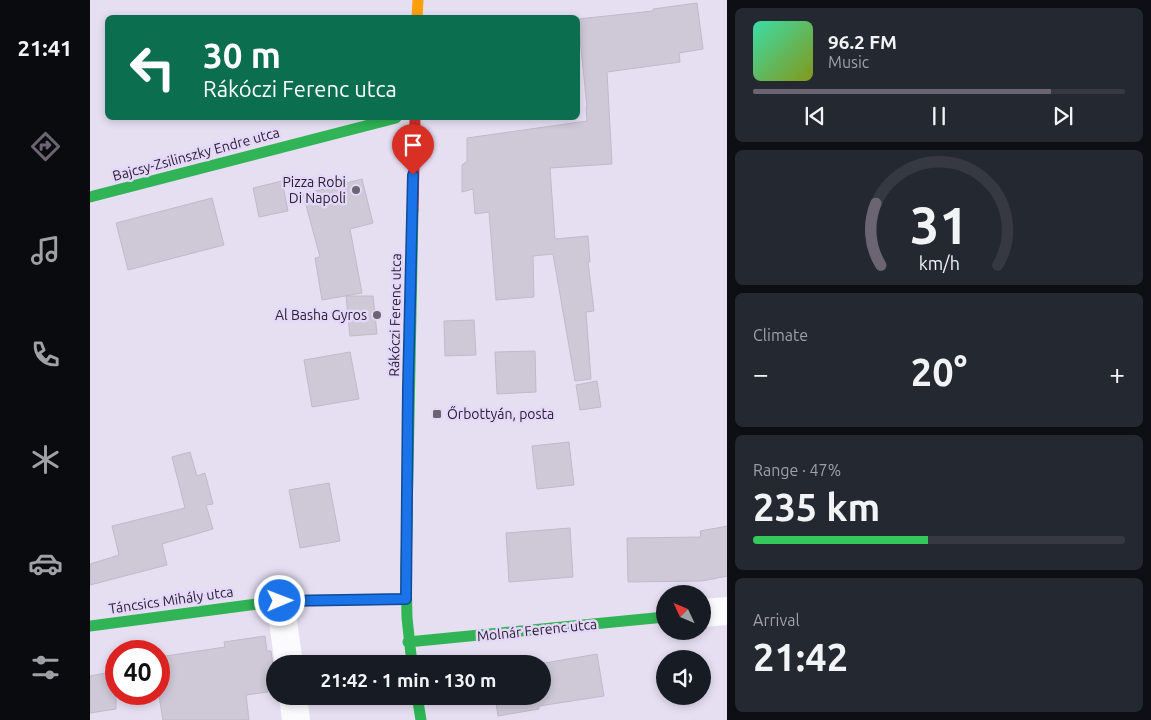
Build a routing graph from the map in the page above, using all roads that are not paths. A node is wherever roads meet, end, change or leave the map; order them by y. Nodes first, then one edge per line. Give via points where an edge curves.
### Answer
1 (418, 0) edge
2 (417, 15) edge
3 (388, 120) edge
4 (415, 120) edge
5 (90, 197) edge
6 (406, 599) junction
7 (280, 601) junction
8 (727, 611) edge
9 (711, 612) edge
10 (656, 618) edge
11 (90, 626) edge
12 (408, 642) junction
13 (288, 655) edge
14 (410, 655) edge
15 (294, 705) edge
16 (418, 705) edge
17 (296, 720) edge
18 (421, 720) edge

1 - 2 street
3 - 5 street, Bajcsy-Zsilinszky Endre utca
4 - 6 street, Rákóczi Ferenc utca
6 - 7 street, Táncsics Mihály utca
6 - 12 street, Rákóczi Ferenc utca
7 - 11 street, Táncsics Mihály utca
7 - 13 street
8 - 9 street
10 - 12 street, Molnár Ferenc utca
12 - 14 street, Rákóczi Ferenc utca
15 - 17 street
16 - 18 street

